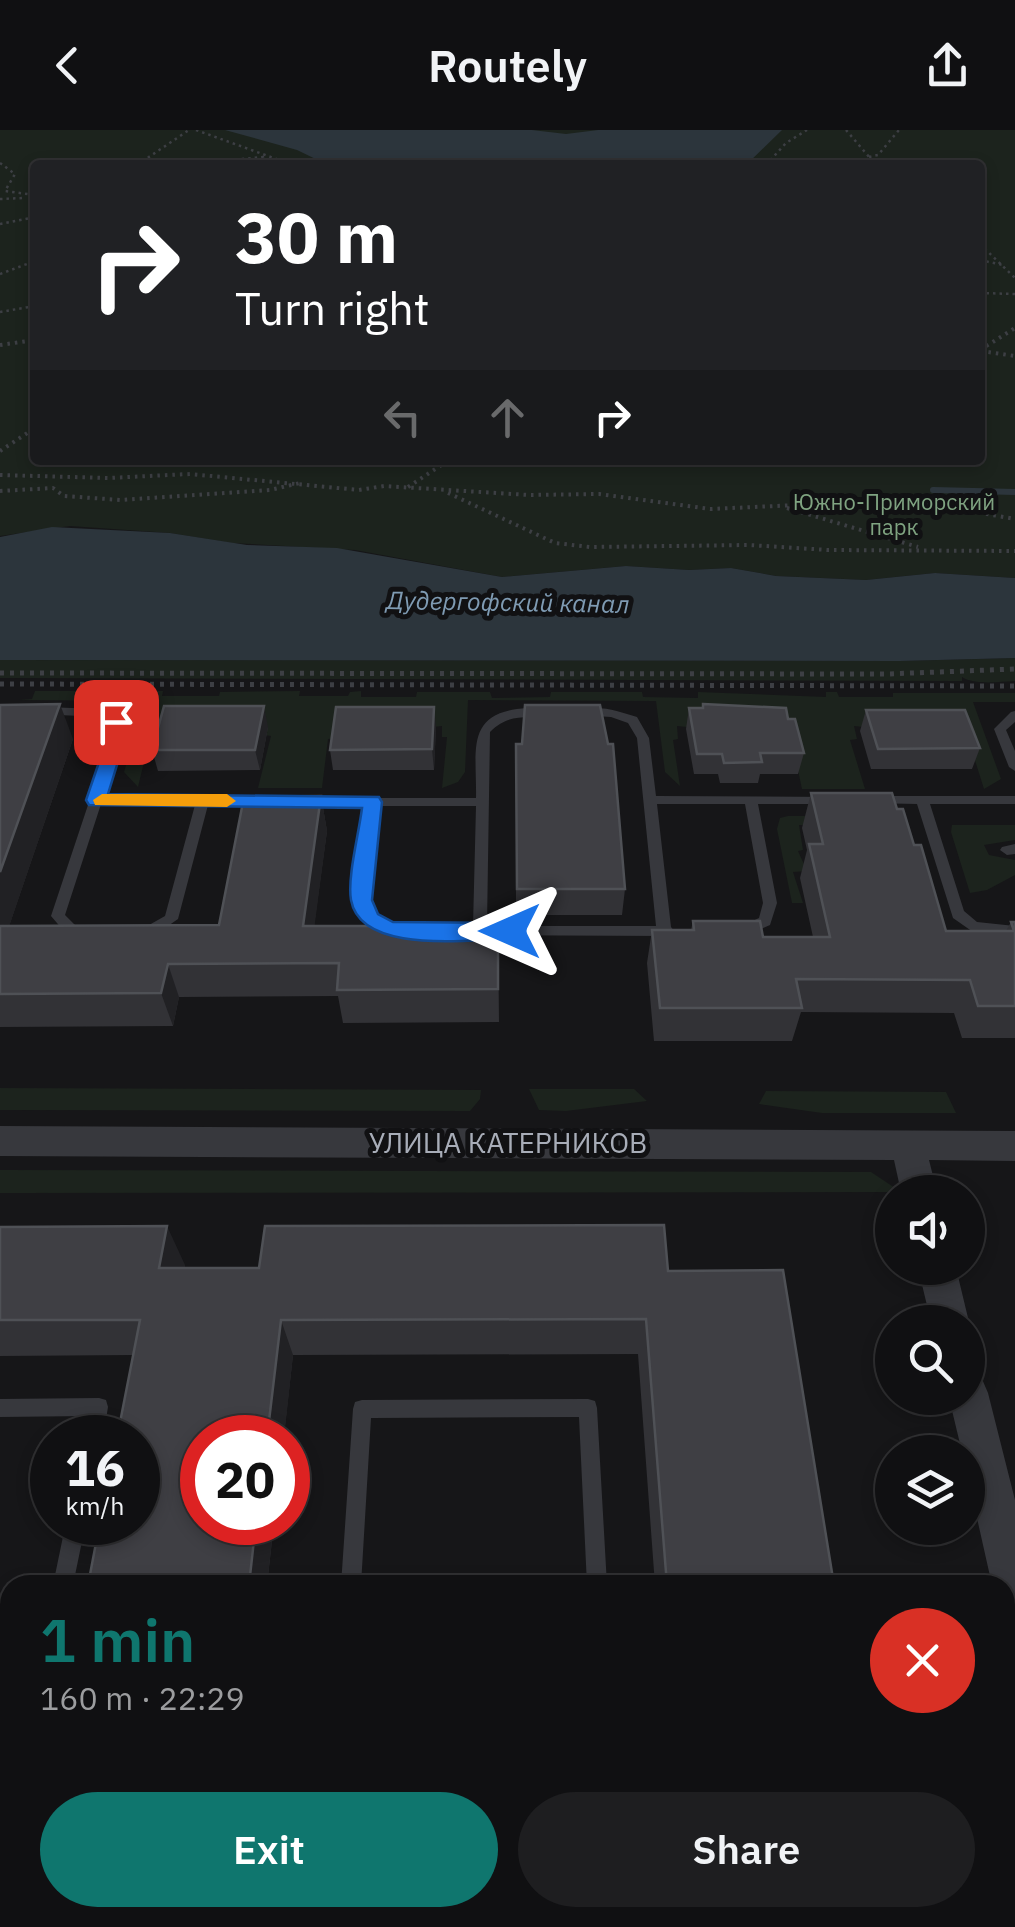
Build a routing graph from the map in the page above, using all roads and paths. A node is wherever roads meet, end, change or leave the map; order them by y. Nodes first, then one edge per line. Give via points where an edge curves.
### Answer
1 (189, 130) edge
2 (196, 130) edge
3 (807, 130) edge
4 (846, 130) edge
5 (899, 130) edge
6 (263, 156) junction
7 (868, 156) junction
8 (144, 160) edge
9 (225, 160) edge
10 (263, 160) edge
11 (276, 160) edge
12 (771, 160) edge
13 (856, 160) edge
14 (872, 160) edge
15 (0, 163) edge
16 (30, 195) edge
17 (30, 196) edge
18 (0, 199) edge
19 (30, 218) edge
20 (0, 224) edge
21 (985, 248) edge
22 (985, 261) edge
23 (1015, 264) edge
24 (30, 265) edge
25 (1005, 265) junction
26 (1010, 270) junction
27 (0, 274) edge
28 (1015, 278) edge
29 (985, 293) edge
30 (1015, 294) edge
31 (30, 307) edge
32 (0, 312) edge
33 (1015, 328) edge
34 (30, 341) edge
35 (2, 345) edge
36 (985, 347) edge
37 (985, 351) edge
38 (1015, 356) edge
39 (30, 431) edge
40 (0, 450) edge
41 (442, 465) edge
42 (0, 475) edge
43 (54, 476) junction
44 (306, 482) junction
45 (52, 488) junction
46 (407, 488) junction
47 (0, 491) edge
48 (444, 492) junction
49 (782, 507) junction
50 (1015, 518) edge
51 (929, 550) junction
52 (1015, 551) edge
53 (1015, 669) edge
54 (0, 672) edge
55 (0, 684) edge
56 (1015, 686) edge
57 (30, 711) edge
58 (552, 712) edge
59 (572, 712) edge
60 (1015, 715) edge
61 (1015, 767) edge
62 (96, 800) junction
63 (649, 800) junction
64 (751, 800) junction
65 (846, 800) edge
66 (865, 800) edge
67 (922, 800) junction
68 (1015, 800) edge
69 (203, 801) junction
70 (372, 802) junction
71 (482, 802) junction
72 (408, 930) edge
73 (444, 931) edge
74 (480, 931) junction
75 (664, 931) junction
76 (680, 931) edge
77 (731, 931) edge
78 (1015, 931) edge
79 (93, 933) edge
80 (130, 933) edge
81 (0, 1140) edge
82 (908, 1145) junction
83 (1015, 1146) edge
84 (915, 1175) edge
85 (0, 1408) edge
86 (97, 1415) edge
87 (973, 1415) edge
88 (71, 1545) edge
89 (65, 1575) edge
90 (352, 1575) edge
91 (596, 1575) edge
92 (1012, 1575) edge

1 - 8 path
2 - 6 path
3 - 12 path
4 - 7 path
5 - 7 path via 878,155
6 - 9 path
6 - 10 path
6 - 11 path
7 - 13 path
7 - 14 path
15 - 16 path via 14,174 5,191
17 - 18 path
19 - 20 path
21 - 25 path
22 - 25 path
23 - 26 path
24 - 27 path
25 - 26 path
26 - 28 path
29 - 30 path
31 - 32 path
33 - 36 path
34 - 35 path
37 - 38 path
39 - 40 path
41 - 46 path
42 - 43 path
43 - 44 path via 190,474
43 - 45 path
44 - 45 path via 121,500 64,496
44 - 46 path
45 - 47 path
46 - 48 path
48 - 49 path via 599,494 710,509
48 - 51 path via 555,543
49 - 50 path via 908,500
49 - 51 path
51 - 52 path
53 - 54 path
55 - 56 path
57 - 62 lane via 102,713 116,722
58 - 71 lane via 494,717 484,731
59 - 63 lane via 612,712 633,720 643,738
60 - 61 lane via 1000,729
62 - 69 lane
62 - 79 lane via 58,916 74,933
63 - 64 lane
63 - 75 lane
64 - 65 lane
64 - 77 lane via 770,903 766,921
66 - 67 lane
67 - 68 lane
67 - 78 lane via 958,914 973,927
69 - 70 lane
69 - 80 lane via 171,919 149,934
70 - 71 lane
70 - 72 lane via 361,900 370,920
71 - 74 lane
73 - 74 lane
74 - 75 lane
75 - 76 lane
81 - 82 street, УЛИЦА КАТЕРНИКОВ
82 - 83 street, УЛИЦА КАТЕРНИКОВ
82 - 84 street
85 - 86 lane via 99,1407
87 - 92 street
88 - 89 lane
90 - 91 lane via 362,1409 588,1408

